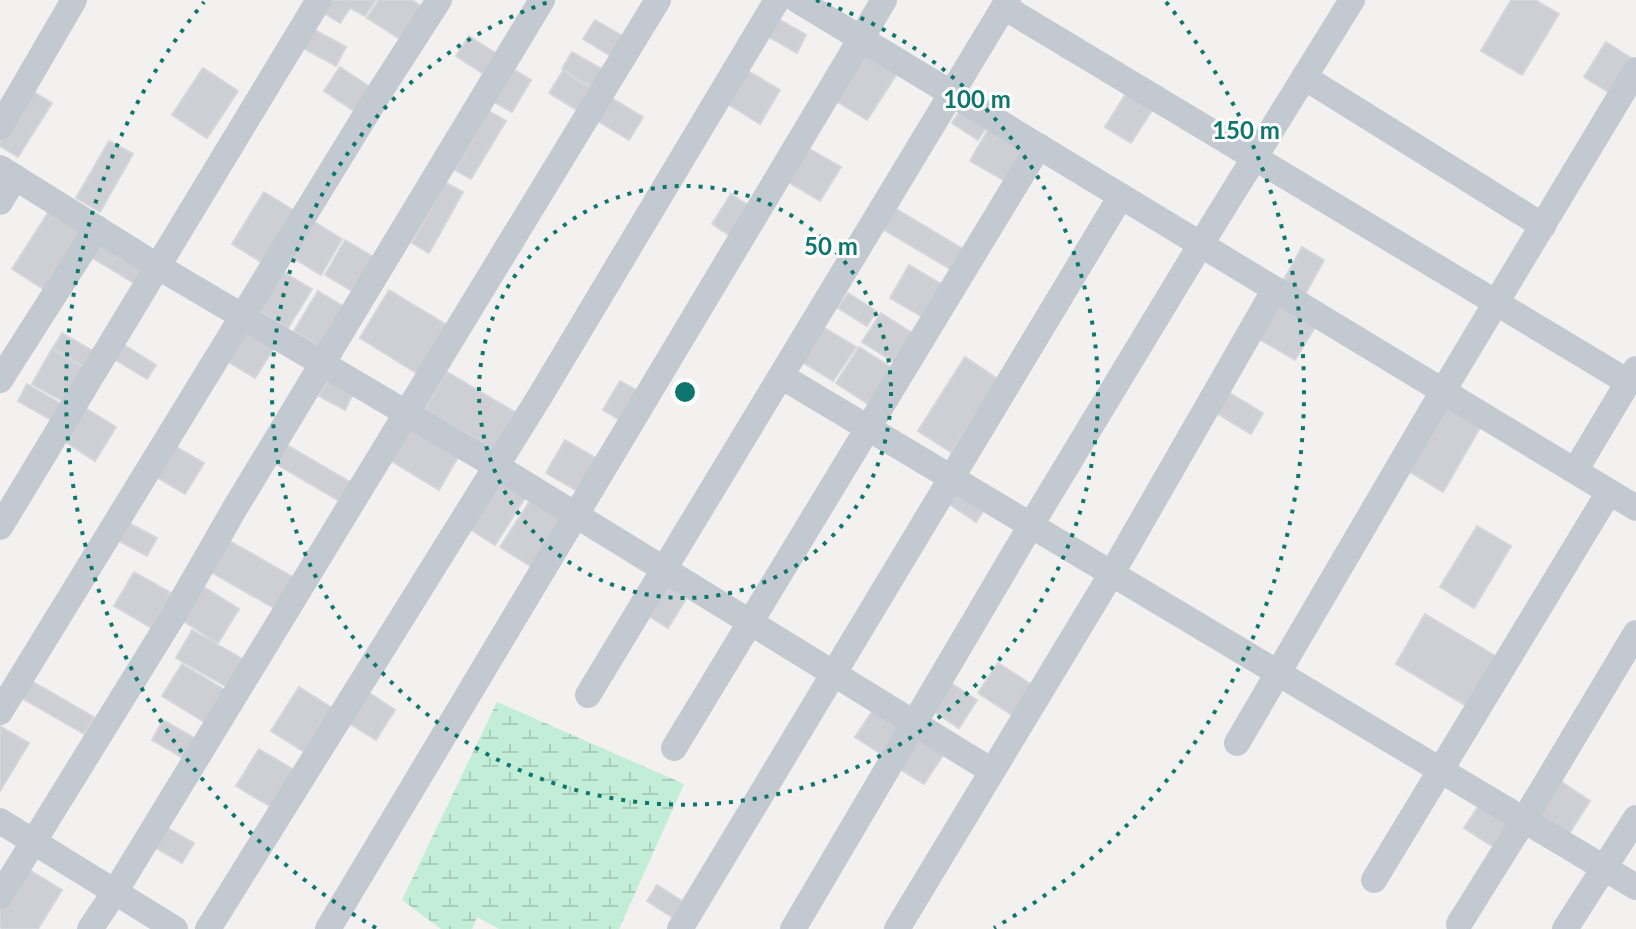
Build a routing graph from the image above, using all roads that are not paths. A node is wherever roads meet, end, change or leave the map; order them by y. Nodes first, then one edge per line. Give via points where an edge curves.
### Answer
1 (74, 0) edge
2 (319, 0) edge
3 (439, 0) edge
4 (542, 0) edge
5 (658, 0) edge
6 (777, 0) edge
7 (797, 0) edge
8 (884, 0) edge
9 (1352, 0) edge
10 (1006, 4) edge
11 (861, 38) junction
12 (1636, 70) edge
13 (1304, 77) junction
14 (952, 93) junction
15 (0, 127) edge
16 (1039, 146) junction
17 (1255, 158) junction
18 (8, 173) edge
19 (1121, 196) junction
20 (0, 202) edge
21 (1543, 226) junction
22 (97, 228) junction
23 (1201, 244) junction
24 (157, 266) junction
25 (1275, 289) junction
26 (1497, 302) junction
27 (243, 317) junction
28 (322, 363) junction
29 (781, 376) junction
30 (1632, 376) edge
31 (0, 380) edge
32 (1443, 391) junction
33 (407, 413) junction
34 (868, 428) junction
35 (496, 466) junction
36 (1575, 471) junction
37 (951, 477) junction
38 (1609, 492) junction
39 (1636, 508) edge
40 (575, 515) junction
41 (1031, 525) junction
42 (0, 527) edge
43 (664, 570) junction
44 (1112, 573) junction
45 (750, 623) junction
46 (1636, 633) edge
47 (832, 673) junction
48 (1279, 673) junction
49 (588, 695) dead end
50 (0, 712) edge
51 (915, 723) junction
52 (1237, 743) dead end
53 (674, 748) dead end
54 (1441, 770) junction
55 (992, 771) junction
56 (1636, 818) edge
57 (1524, 820) junction
58 (0, 821) edge
59 (33, 842) junction
60 (1604, 868) junction
61 (1374, 880) dead end
62 (1636, 887) edge
63 (115, 892) junction
64 (0, 896) edge
65 (1459, 924) dead end
66 (90, 929) edge
67 (175, 929) edge
68 (208, 929) edge
69 (328, 929) edge
70 (680, 929) edge
71 (793, 929) edge
72 (897, 929) edge
73 (1565, 929) edge

1 - 15 street
2 - 24 street
3 - 27 street
4 - 28 street
5 - 33 street
6 - 35 street
7 - 11 street
8 - 11 street
9 - 13 street
10 - 14 street
10 - 17 street
11 - 14 street
11 - 40 street
12 - 21 street
13 - 17 street
13 - 21 street
14 - 16 street
14 - 29 street
16 - 19 street
16 - 34 street
17 - 23 street
17 - 26 street
18 - 20 street
18 - 22 street
19 - 23 street
19 - 37 street
21 - 26 street
22 - 24 street
22 - 31 street
23 - 25 street
23 - 41 street
24 - 27 street
24 - 42 street
25 - 32 street
25 - 44 street
26 - 30 street
26 - 32 street
27 - 28 street
27 - 50 street
28 - 33 street
28 - 59 street
29 - 34 street
29 - 43 street
30 - 36 street
32 - 36 street
32 - 48 street
33 - 35 street
33 - 63 street
34 - 37 street
34 - 45 street
35 - 40 street
35 - 68 street
36 - 38 street
37 - 41 street
37 - 47 street
38 - 39 street
38 - 54 street
40 - 43 street
40 - 69 street
41 - 44 street
41 - 51 street
43 - 45 street
43 - 49 street
44 - 48 street
44 - 55 street
45 - 47 street
45 - 53 street
46 - 57 street
47 - 51 street
47 - 70 street
48 - 52 street
48 - 54 street
51 - 55 street
51 - 71 street
54 - 57 street
54 - 61 street
55 - 72 street
56 - 60 street
57 - 60 street
57 - 65 street
58 - 59 street
59 - 63 street
59 - 64 street
60 - 62 street
60 - 73 street
63 - 66 street
63 - 67 street

